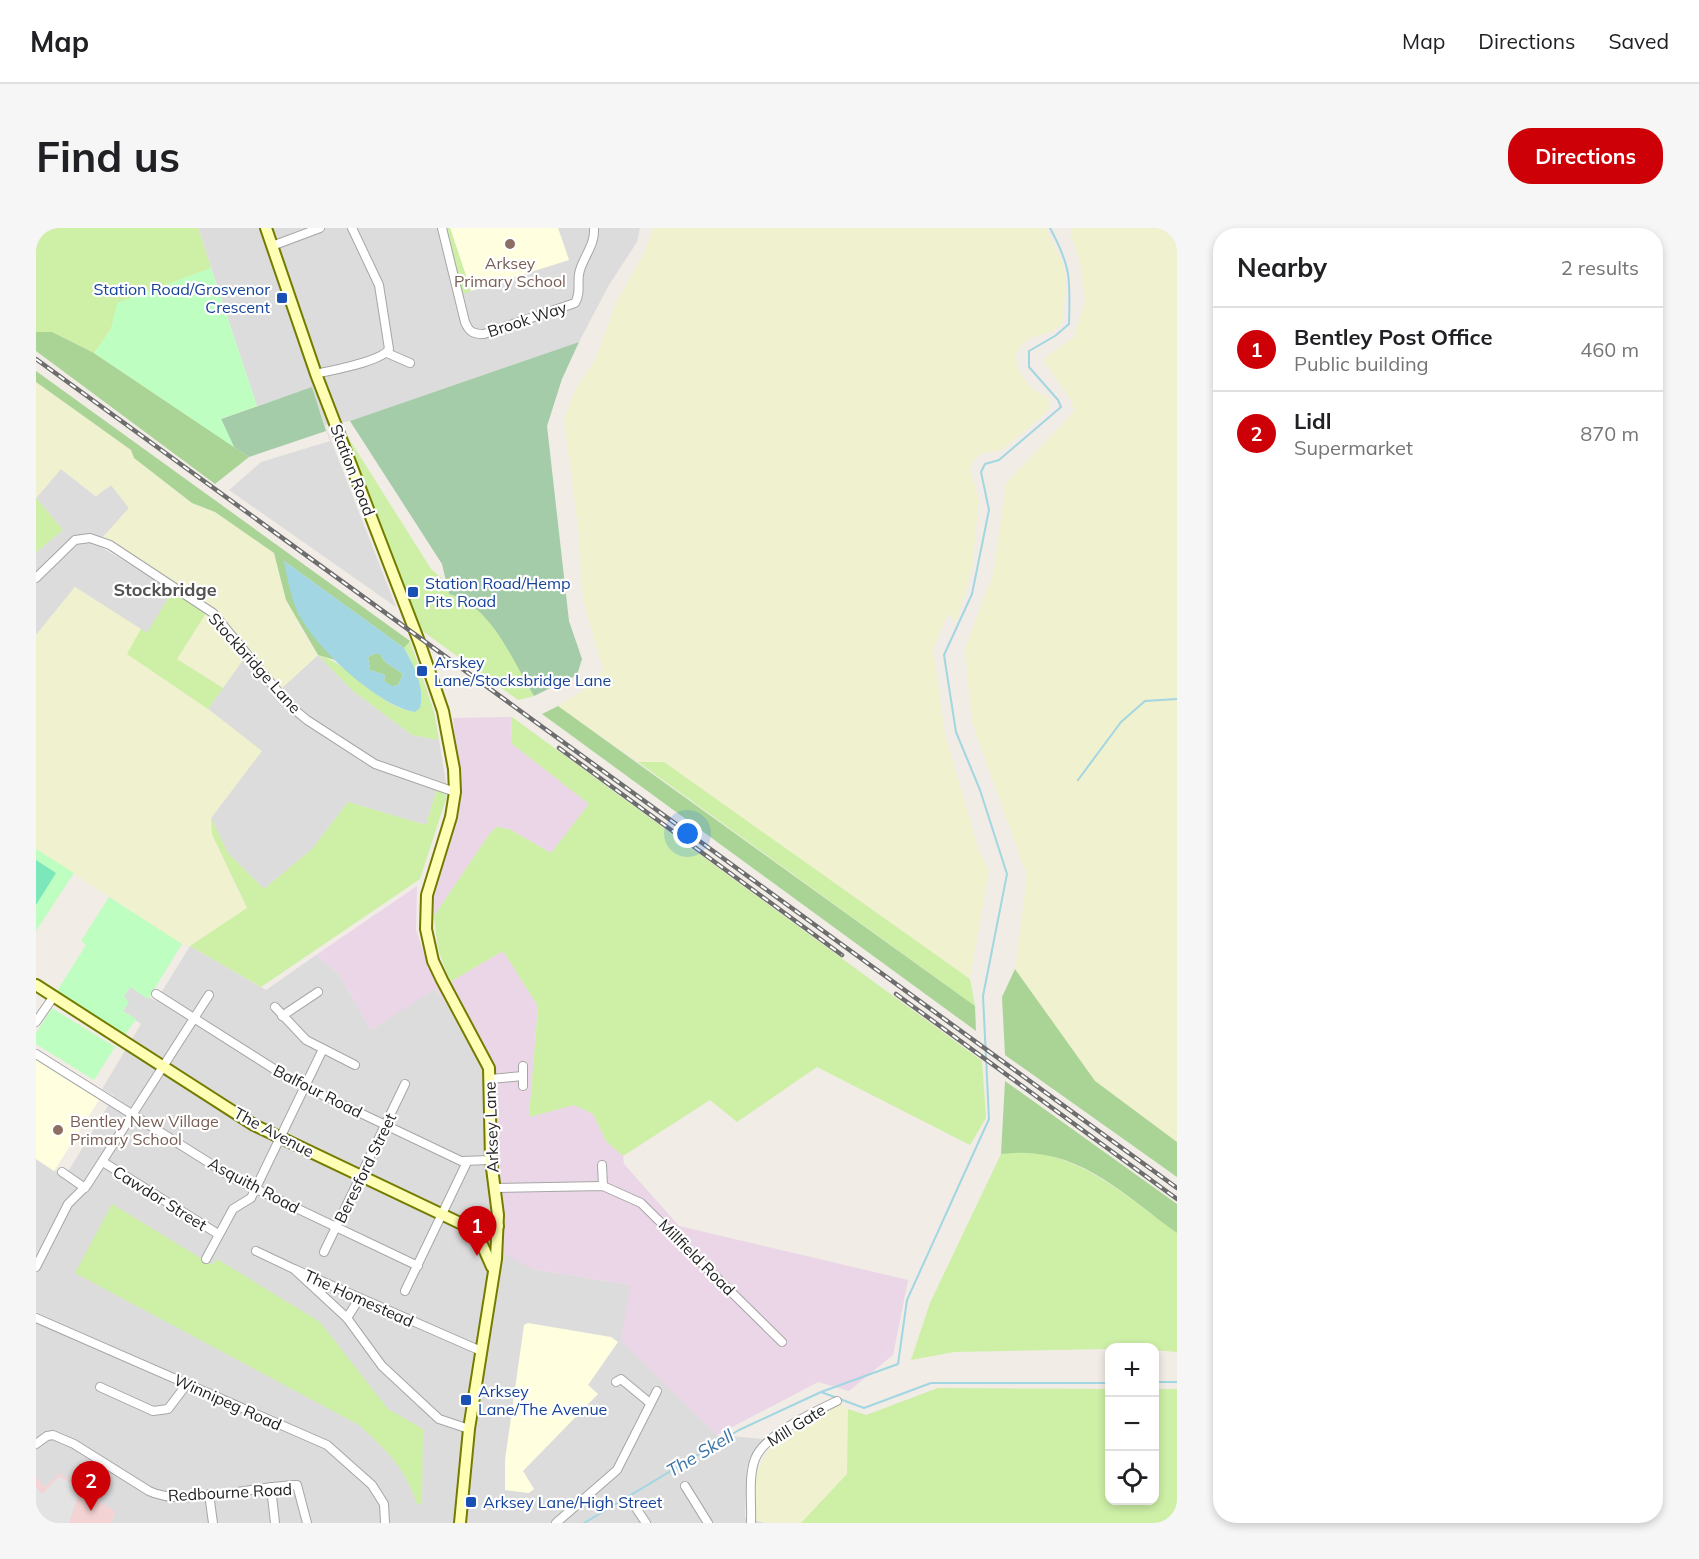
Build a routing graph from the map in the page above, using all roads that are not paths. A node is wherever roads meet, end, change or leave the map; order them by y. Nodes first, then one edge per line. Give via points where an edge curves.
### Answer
1 (266, 228) edge
2 (320, 228) edge
3 (352, 228) edge
4 (442, 228) edge
5 (594, 228) edge
6 (272, 246) junction
7 (387, 352) junction
8 (410, 363) dead end
9 (316, 374) junction
10 (36, 578) edge
11 (443, 711) joint
12 (455, 792) junction
13 (36, 985) edge
14 (318, 992) dead end
15 (156, 994) dead end
16 (209, 995) dead end
17 (54, 996) junction
18 (275, 1007) dead end
19 (282, 1016) junction
20 (195, 1018) junction
21 (36, 1022) edge
22 (323, 1049) junction
23 (36, 1054) edge
24 (355, 1065) dead end
25 (163, 1066) junction
26 (523, 1066) dead end
27 (523, 1076) junction
28 (489, 1079) junction
29 (405, 1084) dead end
30 (305, 1086) junction
31 (523, 1086) dead end
32 (133, 1114) junction
33 (386, 1125) junction
34 (280, 1138) junction
35 (491, 1160) junction
36 (103, 1162) junction
37 (467, 1162) junction
38 (602, 1165) dead end
39 (62, 1172) dead end
40 (361, 1176) junction
41 (603, 1186) junction
42 (85, 1188) junction
43 (494, 1188) junction
44 (256, 1189) junction
45 (442, 1214) junction
46 (466, 1225) junction
47 (498, 1226) junction
48 (336, 1227) junction
49 (218, 1234) junction
50 (256, 1251) dead end
51 (324, 1252) dead end
52 (206, 1259) dead end
53 (418, 1266) junction
54 (36, 1267) edge
55 (294, 1269) junction
56 (494, 1273) junction
57 (405, 1291) dead end
58 (360, 1299) junction
59 (36, 1318) edge
60 (347, 1318) junction
61 (782, 1342) dead end
62 (481, 1351) junction
63 (619, 1378) dead end
64 (187, 1384) junction
65 (100, 1387) dead end
66 (657, 1391) dead end
67 (837, 1401) dead end
68 (650, 1402) junction
69 (469, 1429) junction
70 (36, 1444) edge
71 (685, 1486) dead end
72 (271, 1487) junction
73 (210, 1494) junction
74 (636, 1508) dead end
75 (213, 1523) edge
76 (275, 1523) edge
77 (307, 1523) edge
78 (385, 1523) edge
79 (460, 1523) edge
80 (556, 1523) edge
81 (646, 1523) edge
82 (708, 1523) edge
83 (751, 1523) edge

1 - 6 street, Station Road
2 - 6 street
3 - 7 street via 379,285
4 - 5 street, Brook Way via 468,330 484,334 575,303 580,294 578,273 593,245
6 - 9 street, Station Road
7 - 8 street
7 - 9 street
9 - 11 street, Station Road
10 - 12 street, Stockbridge Lane via 75,540 90,538 110,545 213,613 290,706 307,720 375,764
11 - 12 street, Arksey Lane
12 - 28 street, Arksey Lane via 448,832 427,895 426,929 434,960 486,1060
13 - 17 street, The Avenue
14 - 19 street
15 - 20 street, Balfour Road
16 - 20 street
17 - 21 street
17 - 25 street, The Avenue
18 - 19 street
19 - 22 street via 296,1033
20 - 25 street
20 - 30 street, Balfour Road
22 - 24 street
22 - 30 street
23 - 32 street, Asquith Road
25 - 32 street
25 - 34 street, The Avenue
26 - 27 street
27 - 28 street
27 - 31 street
28 - 35 street, Arksey Lane
29 - 33 street, Beresford Street
30 - 33 street, Balfour Road
30 - 34 street
32 - 36 street
32 - 44 street, Asquith Road
33 - 37 street, Balfour Road
33 - 40 street, Beresford Street
34 - 40 street, The Avenue
34 - 44 street
35 - 37 street, Balfour Road
35 - 43 street, Arksey Lane
36 - 42 street
36 - 49 street, Cawdor Street
37 - 45 street
38 - 41 street
39 - 42 street
40 - 45 street, The Avenue
40 - 48 street, Beresford Street
41 - 43 street, Millfield Road
41 - 61 street, Millfield Road via 646,1206
42 - 54 street via 68,1204
43 - 47 street, Arksey Lane
44 - 48 street, Asquith Road
44 - 49 street via 251,1198 233,1209
45 - 46 street, The Avenue
45 - 53 street
46 - 47 street, The Avenue
46 - 56 street via 486,1249
47 - 56 street, Arksey Lane
48 - 51 street, Beresford Street
48 - 53 street, Asquith Road
49 - 52 street
50 - 55 street
53 - 57 street
55 - 58 street, The Homestead
55 - 60 street, The Homestead
56 - 62 street, Arksey Lane
58 - 60 street
58 - 62 street, The Homestead
59 - 64 street, Winnipeg Road
60 - 69 street, The Homestead via 382,1365 439,1419
62 - 69 street, Arksey Lane
63 - 68 street
64 - 65 street via 168,1409 153,1411
64 - 78 street, Winnipeg Road via 335,1450 372,1485 384,1504
66 - 68 street
67 - 83 street, Mill Gate via 761,1447 752,1474
68 - 80 street via 617,1470
69 - 79 street, Arksey Lane
70 - 73 street, Redbourne Road via 47,1436 64,1439 156,1495
71 - 82 street
72 - 73 street, Redbourne Road
72 - 76 street
72 - 77 street, Redbourne Road via 297,1485
73 - 75 street
74 - 81 street

